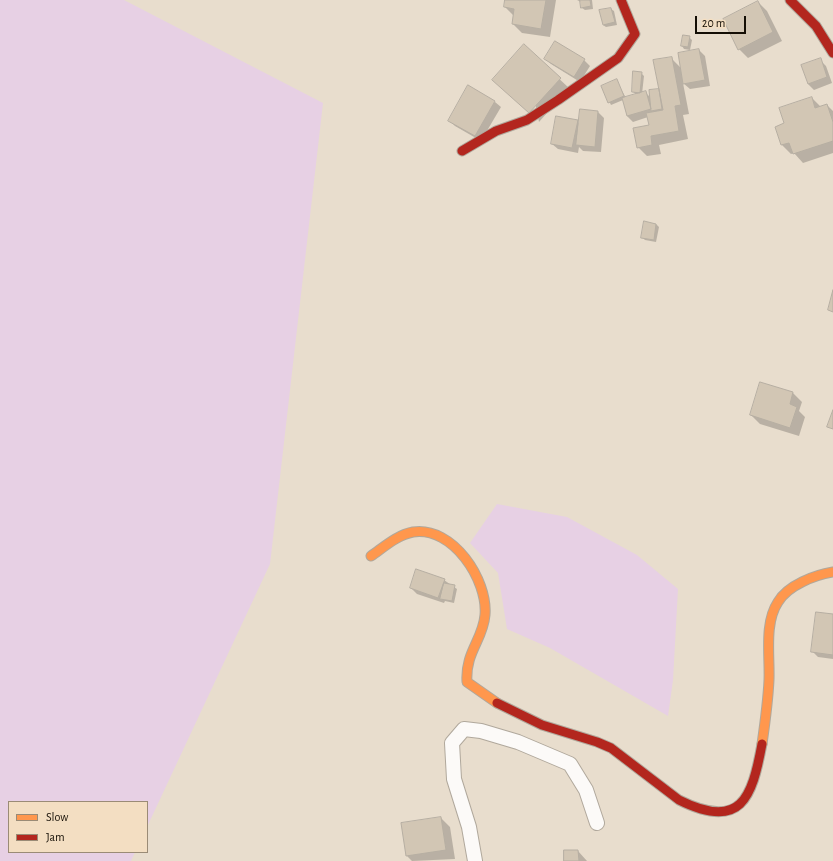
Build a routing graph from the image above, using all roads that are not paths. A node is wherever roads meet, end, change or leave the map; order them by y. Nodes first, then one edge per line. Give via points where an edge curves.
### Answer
1 (621, 0) edge
2 (790, 0) edge
3 (833, 53) edge
4 (462, 151) dead end
5 (371, 556) dead end
6 (833, 572) edge
7 (597, 823) dead end
8 (475, 861) edge

1 - 4 street via 635,34 618,58 526,120 496,131
2 - 3 street via 816,26
5 - 6 street via 401,536 419,532 437,535 462,553 476,575 486,608 484,628 471,650 466,667 467,682 478,692 551,729 608,747 624,756 685,803 703,810 720,811 733,809 743,803 750,792 759,758 767,708 772,619 777,602 790,589
7 - 8 street via 586,790 570,764 518,742 464,729 452,743 452,762

